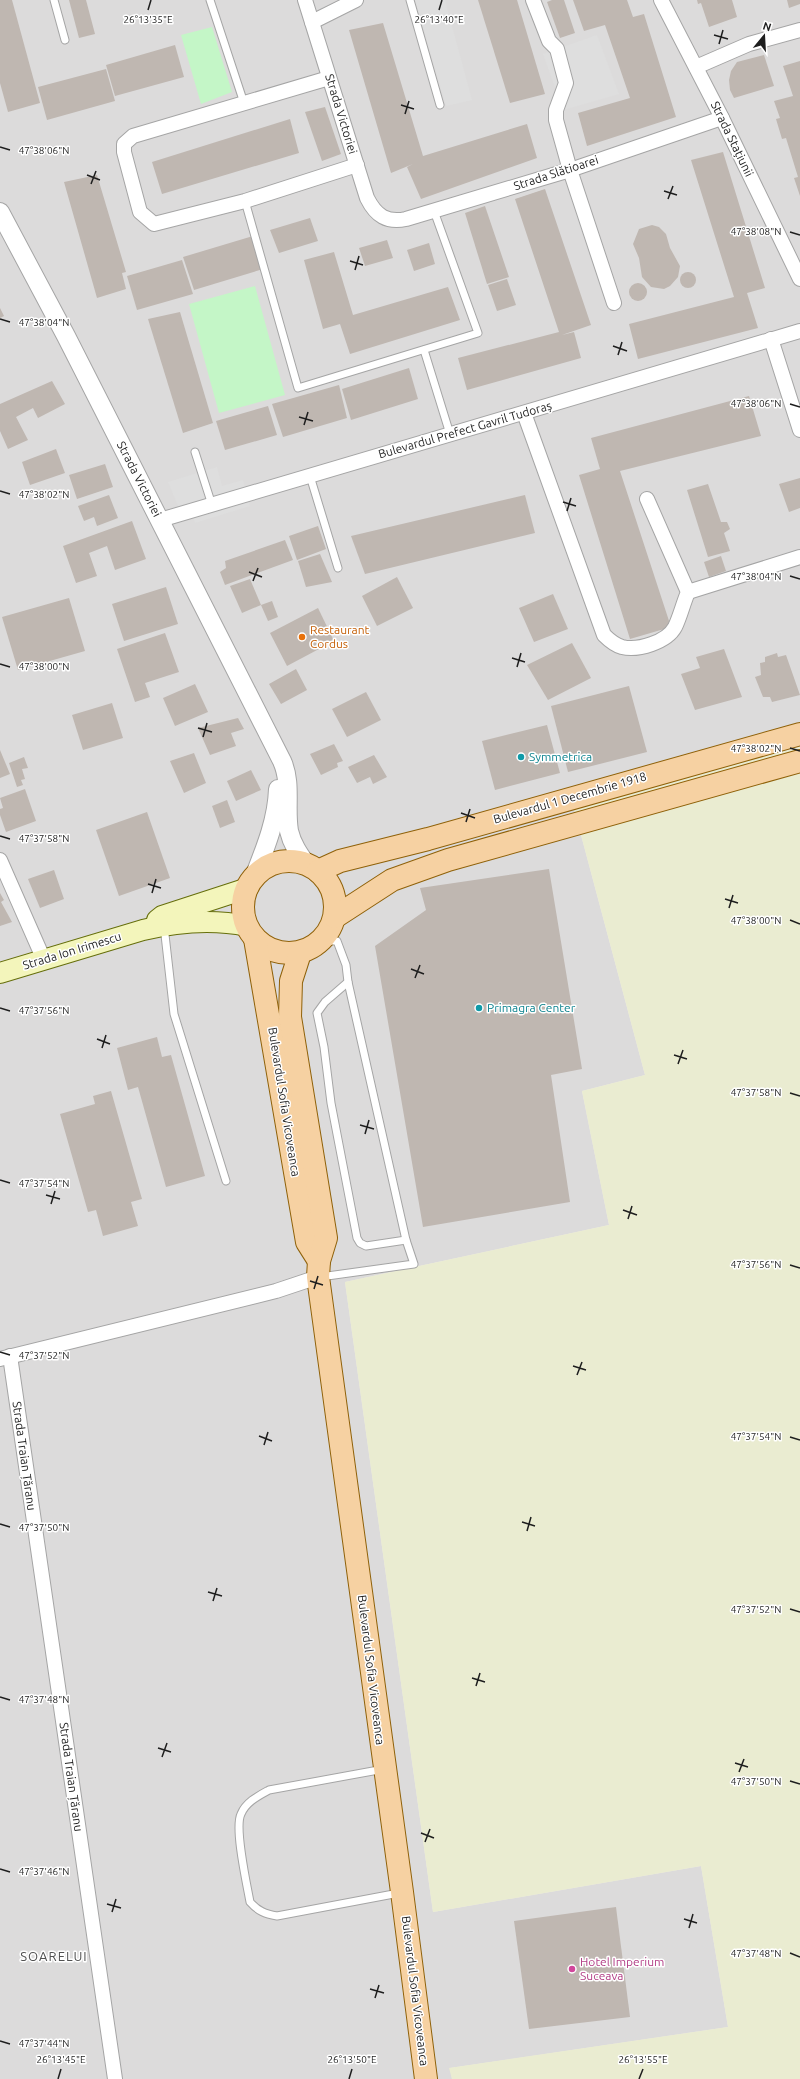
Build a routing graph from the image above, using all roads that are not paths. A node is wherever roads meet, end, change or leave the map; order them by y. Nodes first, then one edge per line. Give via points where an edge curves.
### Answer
1 (54, 0) edge
2 (210, 0) edge
3 (305, 0) edge
4 (356, 0) edge
5 (410, 0) edge
6 (533, 0) edge
7 (661, 0) edge
8 (312, 22) junction
9 (800, 30) edge
10 (65, 40) dead end
11 (696, 68) junction
12 (329, 78) junction
13 (244, 103) junction
14 (440, 105) dead end
15 (722, 118) junction
16 (356, 165) junction
17 (570, 170) junction
18 (245, 201) junction
19 (434, 211) junction
20 (0, 212) edge
21 (388, 220) joint
22 (800, 279) edge
23 (614, 303) dead end
24 (800, 331) edge
25 (771, 339) junction
26 (424, 350) junction
27 (524, 412) junction
28 (800, 430) edge
29 (450, 434) junction
30 (195, 452) dead end
31 (310, 476) junction
32 (647, 499) dead end
33 (212, 505) junction
34 (160, 520) junction
35 (800, 557) edge
36 (338, 568) dead end
37 (688, 592) junction
38 (800, 734) edge
39 (275, 748) junction
40 (800, 762) edge
41 (0, 860) edge
42 (312, 868) junction
43 (251, 882) junction
44 (335, 918) junction
45 (163, 921) junction
46 (251, 932) junction
47 (321, 941) junction
48 (300, 953) junction
49 (44, 960) junction
50 (0, 973) edge
51 (348, 982) junction
52 (226, 1181) dead end
53 (406, 1240) junction
54 (319, 1269) junction
55 (5, 1358) edge
56 (384, 1769) junction
57 (402, 1892) junction
58 (115, 2079) edge
59 (426, 2079) edge

1 - 10 lane
2 - 13 lane
3 - 8 street, Strada Victoriei
4 - 8 street
5 - 14 lane
6 - 17 street via 549,41 557,49 566,83 556,110 556,120
7 - 11 street, Strada Stațiunii
8 - 12 street, Strada Victoriei
9 - 11 street via 749,44
11 - 15 street, Strada Stațiunii
12 - 13 street
12 - 16 street, Strada Victoriei
13 - 18 street via 133,136 124,144 124,152 140,212 154,224
15 - 17 street, Strada Slătioarei
15 - 22 street, Strada Stațiunii
16 - 18 street
16 - 21 street, Strada Victoriei via 372,208
17 - 19 street, Strada Slătioarei
17 - 23 street
18 - 26 lane via 298,388
19 - 21 street, Strada Slătioarei via 406,219
19 - 26 lane via 478,333
20 - 34 street, Strada Victoriei
24 - 25 street, Bulevardul Prefect Gavril Tudoraș
25 - 27 street, Bulevardul Prefect Gavril Tudoraș
25 - 28 street
26 - 29 lane
27 - 29 street, Bulevardul Prefect Gavril Tudoraș
27 - 37 street via 604,635 622,647 634,648 665,639 674,628
29 - 31 street, Bulevardul Prefect Gavril Tudoraș
30 - 33 lane
31 - 33 street, Bulevardul Prefect Gavril Tudoraș
31 - 36 lane
32 - 37 street
33 - 34 street, Bulevardul Prefect Gavril Tudoraș
34 - 39 street, Strada Victoriei
35 - 37 street
38 - 42 main road, Bulevardul 1 Decembrie 1918 via 428,839
39 - 42 street, Strada Victoriei via 286,768 290,832 294,846
39 - 43 street, Strada Victoriei via 279,777 276,809
40 - 44 main road via 448,860 392,880
41 - 49 street
42 - 43 main road via 293,861 279,862 266,868
42 - 44 main road via 327,880 333,892 336,904
43 - 45 main road, Strada Ion Irimescu
43 - 46 main road via 243,900 243,913
44 - 47 main road
45 - 46 main road via 230,922
45 - 49 main road, Strada Ion Irimescu via 144,930
45 - 52 lane via 174,1014
46 - 48 main road via 273,950 284,954
46 - 54 main road, Bulevardul Sofia Vicoveanca via 307,1242
47 - 48 main road
47 - 51 lane via 337,941 346,965
48 - 54 main road, Bulevardul Sofia Vicoveanca via 291,981 290,1017 326,1238
49 - 50 main road, Strada Ion Irimescu
51 - 53 lane
51 - 53 lane via 325,1002 317,1013 357,1238 366,1246
53 - 54 lane via 414,1264
54 - 55 street, Strada Traian Țăranu via 276,1291
54 - 56 main road, Bulevardul Sofia Vicoveanca
55 - 58 street, Strada Traian Țăranu
56 - 57 main road, Bulevardul Sofia Vicoveanca
56 - 57 lane via 268,1790 254,1798 240,1814 238,1827 250,1902 264,1914 277,1916
57 - 59 main road, Bulevardul Sofia Vicoveanca

